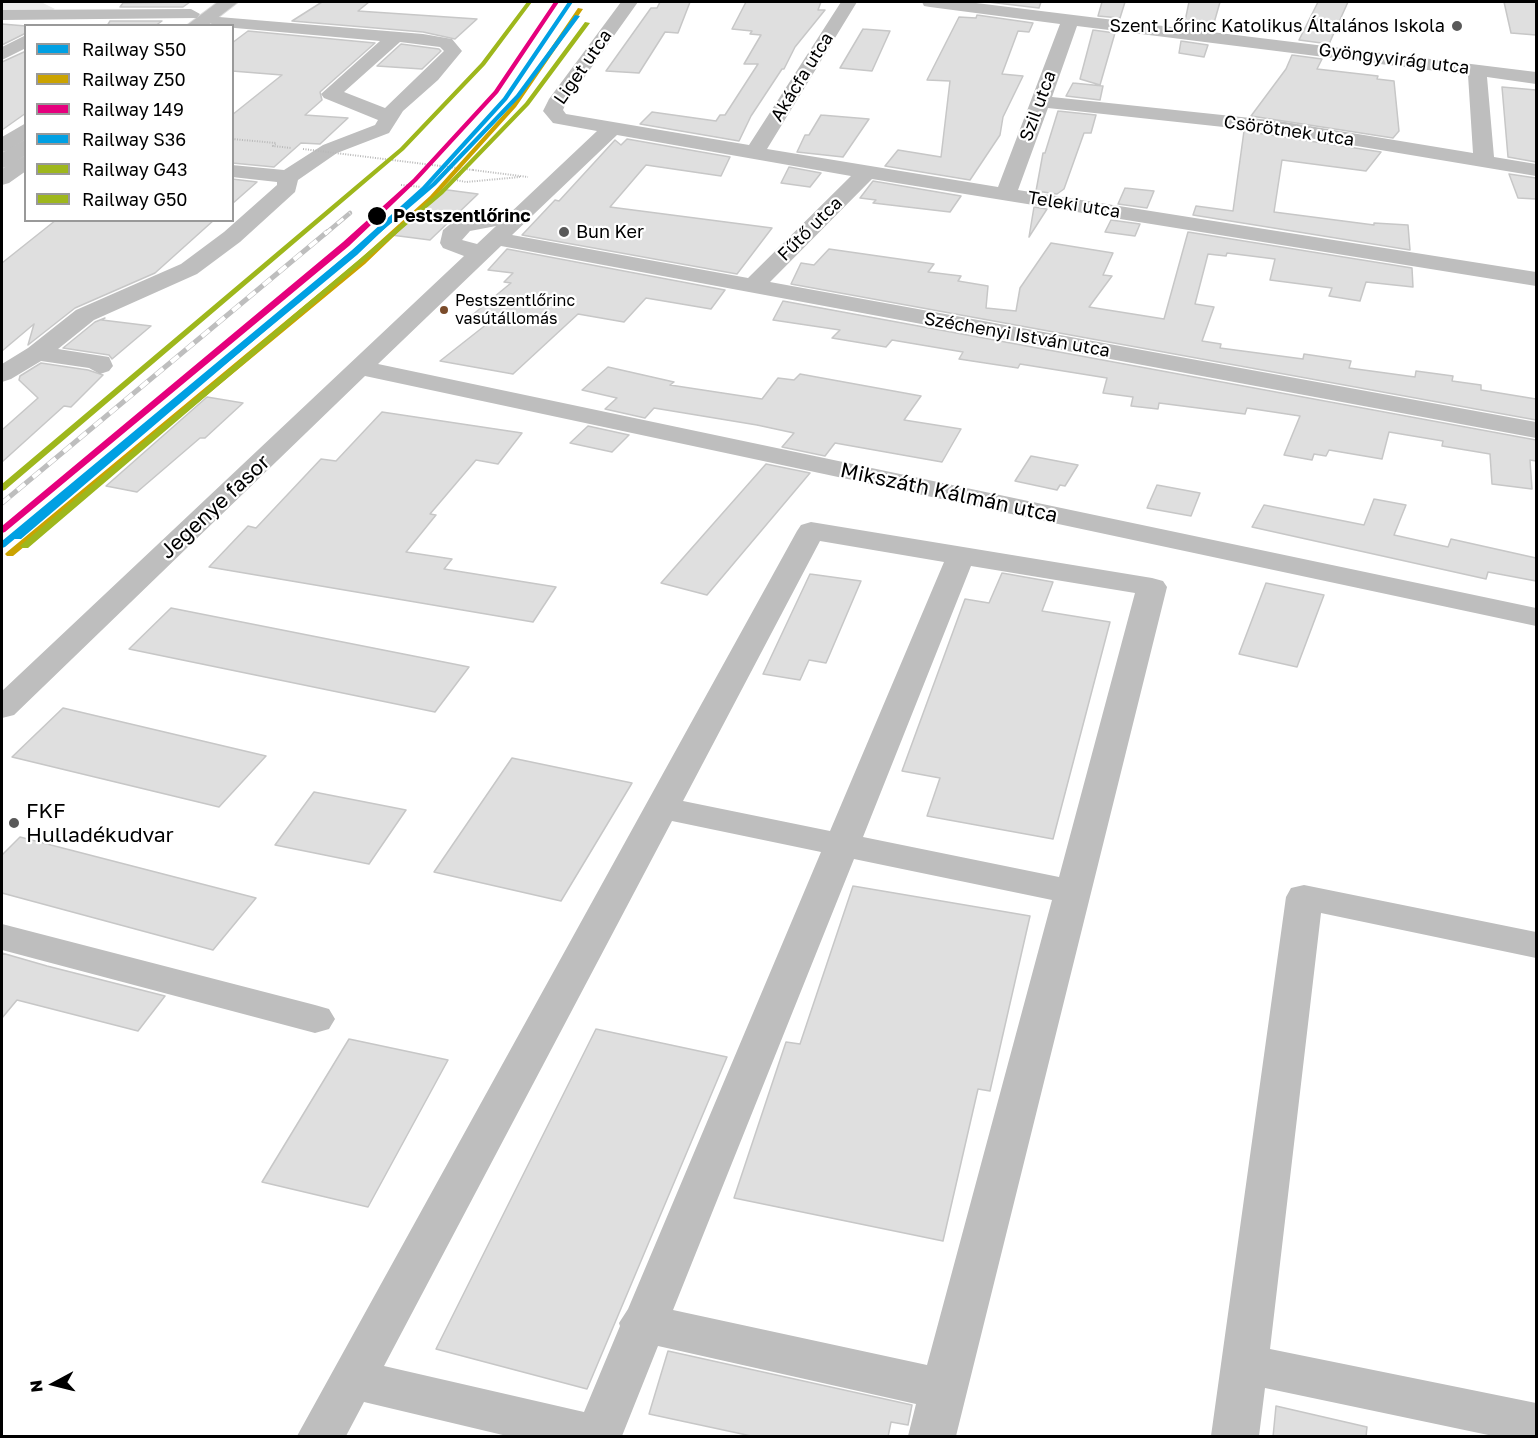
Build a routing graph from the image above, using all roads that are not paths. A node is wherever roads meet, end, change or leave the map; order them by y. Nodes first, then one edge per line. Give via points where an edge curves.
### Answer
1 (45, 2) edge
2 (210, 2) edge
3 (229, 2) edge
4 (248, 2) edge
5 (629, 2) edge
6 (849, 2) edge
7 (933, 2) edge
8 (68, 14) junction
9 (2, 15) edge
10 (1071, 19) junction
11 (193, 20) edge
12 (52, 24) edge
13 (217, 24) edge
14 (234, 25) edge
15 (395, 37) junction
16 (24, 41) edge
17 (2, 55) edge
18 (359, 70) junction
19 (1477, 70) junction
20 (380, 71) dead end
21 (411, 74) dead end
22 (431, 76) junction
23 (1536, 78) edge
24 (1039, 101) junction
25 (389, 117) junction
26 (611, 129) junction
27 (24, 130) edge
28 (2, 146) edge
29 (24, 146) edge
30 (755, 152) junction
31 (2, 162) edge
32 (24, 162) edge
33 (1484, 163) junction
34 (1536, 170) edge
35 (234, 171) edge
36 (867, 172) junction
37 (288, 177) junction
38 (2, 179) edge
39 (1006, 194) junction
40 (515, 222) junction
41 (490, 246) junction
42 (1536, 279) edge
43 (753, 286) junction
44 (15, 363) edge
45 (100, 366) dead end
46 (362, 368) junction
47 (1536, 430) edge
48 (961, 555) junction
49 (1536, 617) edge
50 (2, 708) edge
51 (663, 808) junction
52 (841, 844) junction
53 (1072, 892) junction
54 (2, 937) edge
55 (1536, 945) edge
56 (315, 1019) dead end
57 (642, 1323) junction
58 (1245, 1364) junction
59 (352, 1379) junction
60 (944, 1389) junction
61 (1536, 1424) edge
62 (321, 1437) edge
63 (597, 1437) edge
64 (932, 1437) edge
65 (1235, 1437) edge

1 - 8 street
2 - 11 street
3 - 11 street
4 - 13 street
5 - 26 street, Liget utca via 554,111 565,121
6 - 30 street, Akácfa utca
7 - 10 street, Gyöngyvirág utca
8 - 9 street
8 - 11 street
8 - 12 street
10 - 19 street, Gyöngyvirág utca
10 - 24 street, Szil utca
14 - 15 street
15 - 18 street
15 - 22 street via 432,40 450,46 451,55
16 - 17 street
18 - 20 street
18 - 25 street via 332,94
19 - 23 street, Gyöngyvirág utca
19 - 33 street
21 - 22 street
22 - 25 street
24 - 33 street, Csörötnek utca via 1279,127
24 - 39 street, Szil utca
25 - 37 street via 382,129 330,149
26 - 30 street, Teleki utca
26 - 40 street, Jegenye fasor
27 - 28 street
29 - 31 street
30 - 36 street, Teleki utca
32 - 38 street
33 - 34 street, Csörötnek utca
35 - 37 street
36 - 39 street, Teleki utca
36 - 43 street, Fűtő utca
37 - 44 street via 287,187 232,237 189,269 85,315
39 - 42 street, Teleki utca
40 - 41 street, Jegenye fasor
40 - 41 street, Széchenyi István utca via 477,221 451,235 451,243 461,249
41 - 43 street, Széchenyi István utca
41 - 46 street, Jegenye fasor
43 - 47 street, Széchenyi István utca
44 - 45 street via 100,362
46 - 49 street, Mikszáth Kálmán utca
46 - 50 street, Jegenye fasor
48 - 51 street via 811,531
48 - 52 street
48 - 53 street via 1152,588
51 - 52 street
51 - 59 street
52 - 53 street
52 - 57 street
53 - 60 street
54 - 56 street
55 - 58 street via 1304,897
57 - 60 street
57 - 63 street
58 - 61 street
58 - 65 street
59 - 62 street
59 - 63 street
60 - 64 street

